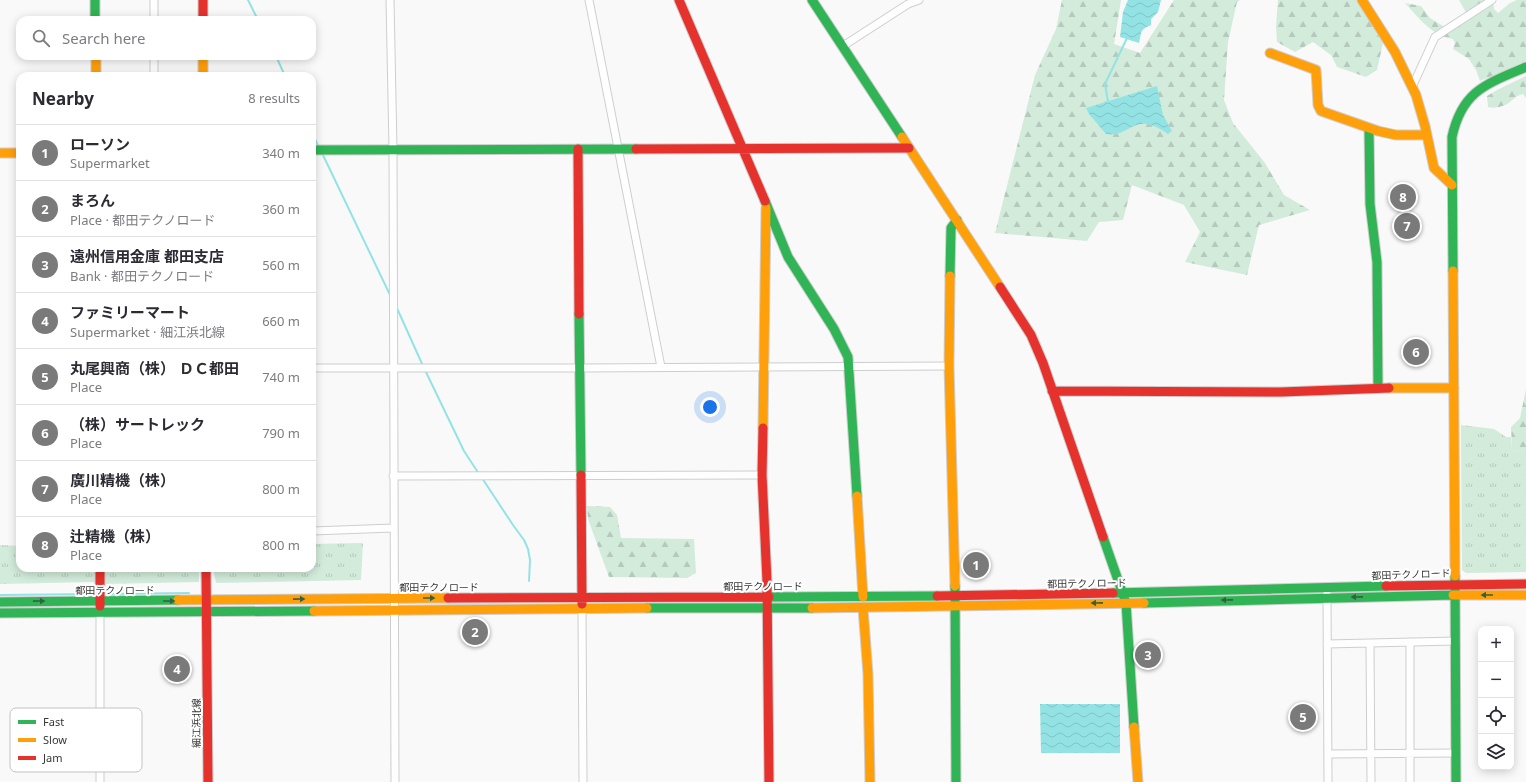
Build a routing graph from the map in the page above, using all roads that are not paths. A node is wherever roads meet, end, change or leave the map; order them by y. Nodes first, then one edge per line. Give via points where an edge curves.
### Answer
1 (95, 0) edge
2 (154, 0) edge
3 (203, 0) edge
4 (390, 0) edge
5 (589, 0) edge
6 (679, 0) edge
7 (812, 0) edge
8 (919, 0) edge
9 (1362, 0) edge
10 (1492, 0) edge
11 (95, 16) edge
12 (154, 16) edge
13 (203, 16) edge
14 (843, 46) junction
15 (1270, 53) dead end
16 (96, 60) edge
17 (154, 60) edge
18 (203, 60) edge
19 (1526, 67) edge
20 (96, 72) edge
21 (154, 72) edge
22 (204, 72) edge
23 (1413, 86) junction
24 (1369, 129) junction
25 (1426, 135) junction
26 (618, 148) junction
27 (743, 148) junction
28 (910, 148) junction
29 (578, 149) junction
30 (316, 150) edge
31 (393, 150) junction
32 (16, 152) edge
33 (0, 153) edge
34 (1452, 186) junction
35 (766, 204) junction
36 (957, 220) junction
37 (849, 366) junction
38 (949, 366) junction
39 (661, 367) junction
40 (763, 367) junction
41 (316, 368) edge
42 (393, 368) junction
43 (580, 368) junction
44 (1378, 388) junction
45 (1454, 388) junction
46 (1052, 391) junction
47 (762, 475) junction
48 (393, 476) junction
49 (580, 476) junction
50 (393, 528) junction
51 (316, 531) edge
52 (100, 572) edge
53 (206, 572) edge
54 (1454, 584) junction
55 (1526, 584) edge
56 (1327, 588) junction
57 (1122, 593) junction
58 (1456, 595) junction
59 (1526, 595) edge
60 (767, 597) junction
61 (863, 597) junction
62 (393, 598) junction
63 (582, 598) junction
64 (1327, 598) junction
65 (100, 600) junction
66 (955, 600) junction
67 (206, 601) junction
68 (0, 602) edge
69 (1126, 603) junction
70 (582, 608) junction
71 (768, 608) junction
72 (863, 608) junction
73 (394, 610) junction
74 (100, 612) junction
75 (206, 612) junction
76 (0, 613) edge
77 (1456, 641) junction
78 (1410, 642) junction
79 (1370, 643) junction
80 (1327, 644) junction
81 (100, 708) edge
82 (1456, 753) junction
83 (1328, 754) junction
84 (1371, 754) junction
85 (1410, 754) junction
86 (208, 782) edge
87 (395, 782) edge
88 (583, 782) edge
89 (769, 782) edge
90 (870, 782) edge
91 (956, 782) edge
92 (1138, 782) edge
93 (1328, 782) edge
94 (1371, 782) edge
95 (1410, 782) edge
96 (1456, 782) edge

1 - 11 street
2 - 12 street
3 - 13 street
4 - 31 street
5 - 26 street
6 - 27 street
7 - 14 street
8 - 14 street via 908,4
9 - 23 street via 1390,41
10 - 23 street via 1435,36
14 - 28 street
15 - 24 street via 1316,70 1319,110
16 - 20 street
17 - 21 street
18 - 22 street
19 - 34 street via 1484,86 1464,103 1453,129
23 - 25 street
24 - 25 street via 1393,134
24 - 44 street via 1370,204 1377,262
25 - 34 street via 1434,168
26 - 27 street
26 - 29 street
26 - 39 street
27 - 28 street
27 - 35 street
28 - 36 street
29 - 31 street
29 - 43 street
30 - 31 street
31 - 42 street
32 - 33 street
34 - 45 street
35 - 37 street via 788,256 844,347
35 - 40 street
36 - 38 street via 951,228
36 - 46 street via 1031,335
37 - 38 street
37 - 40 street
37 - 61 street
38 - 66 street
39 - 40 street
39 - 43 street
40 - 47 street
41 - 42 street
42 - 43 street
42 - 48 street
43 - 49 street
44 - 45 street
44 - 46 street via 1281,392
45 - 54 street
46 - 57 street
47 - 49 street
47 - 60 street
48 - 49 street
48 - 50 street
49 - 63 street
50 - 51 street
50 - 62 street
52 - 65 street
53 - 67 street, 細江浜北線
54 - 55 street, 都田テクノロード
54 - 56 street, 都田テクノロード
54 - 58 street
56 - 57 street, 都田テクノロード
56 - 64 street
57 - 66 street, 都田テクノロード
57 - 69 street
59 -> 58 street, 都田テクノロード
58 -> 64 street, 都田テクノロード
58 - 77 street
60 - 61 street, 都田テクノロード
60 - 63 street, 都田テクノロード
60 - 71 street
61 - 66 street, 都田テクノロード
62 -> 63 street, 都田テクノロード
67 -> 62 street, 都田テクノロード
62 - 73 street
63 - 70 street
64 -> 69 street, 都田テクノロード
64 - 80 street
65 -> 67 street, 都田テクノロード
68 -> 65 street, 都田テクノロード
65 - 74 street
69 -> 66 street, 都田テクノロード
66 - 72 street, 都田テクノロード
66 - 91 street
67 - 75 street, 細江浜北線
69 - 92 street
70 - 71 street, 都田テクノロード
70 - 73 street, 都田テクノロード
70 - 88 street
71 - 72 street, 都田テクノロード
71 - 89 street
72 - 90 street via 868,674
73 - 75 street, 都田テクノロード
73 - 87 street
74 - 75 street, 都田テクノロード
74 - 76 street, 都田テクノロード
74 - 81 street
75 - 86 street, 細江浜北線
77 - 78 street
77 - 82 street
78 - 79 street
78 - 85 street
79 - 80 street
79 - 84 street
80 - 83 street
82 - 85 street
82 - 96 street
83 - 84 street
83 - 93 street
84 - 85 street
84 - 94 street
85 - 95 street

